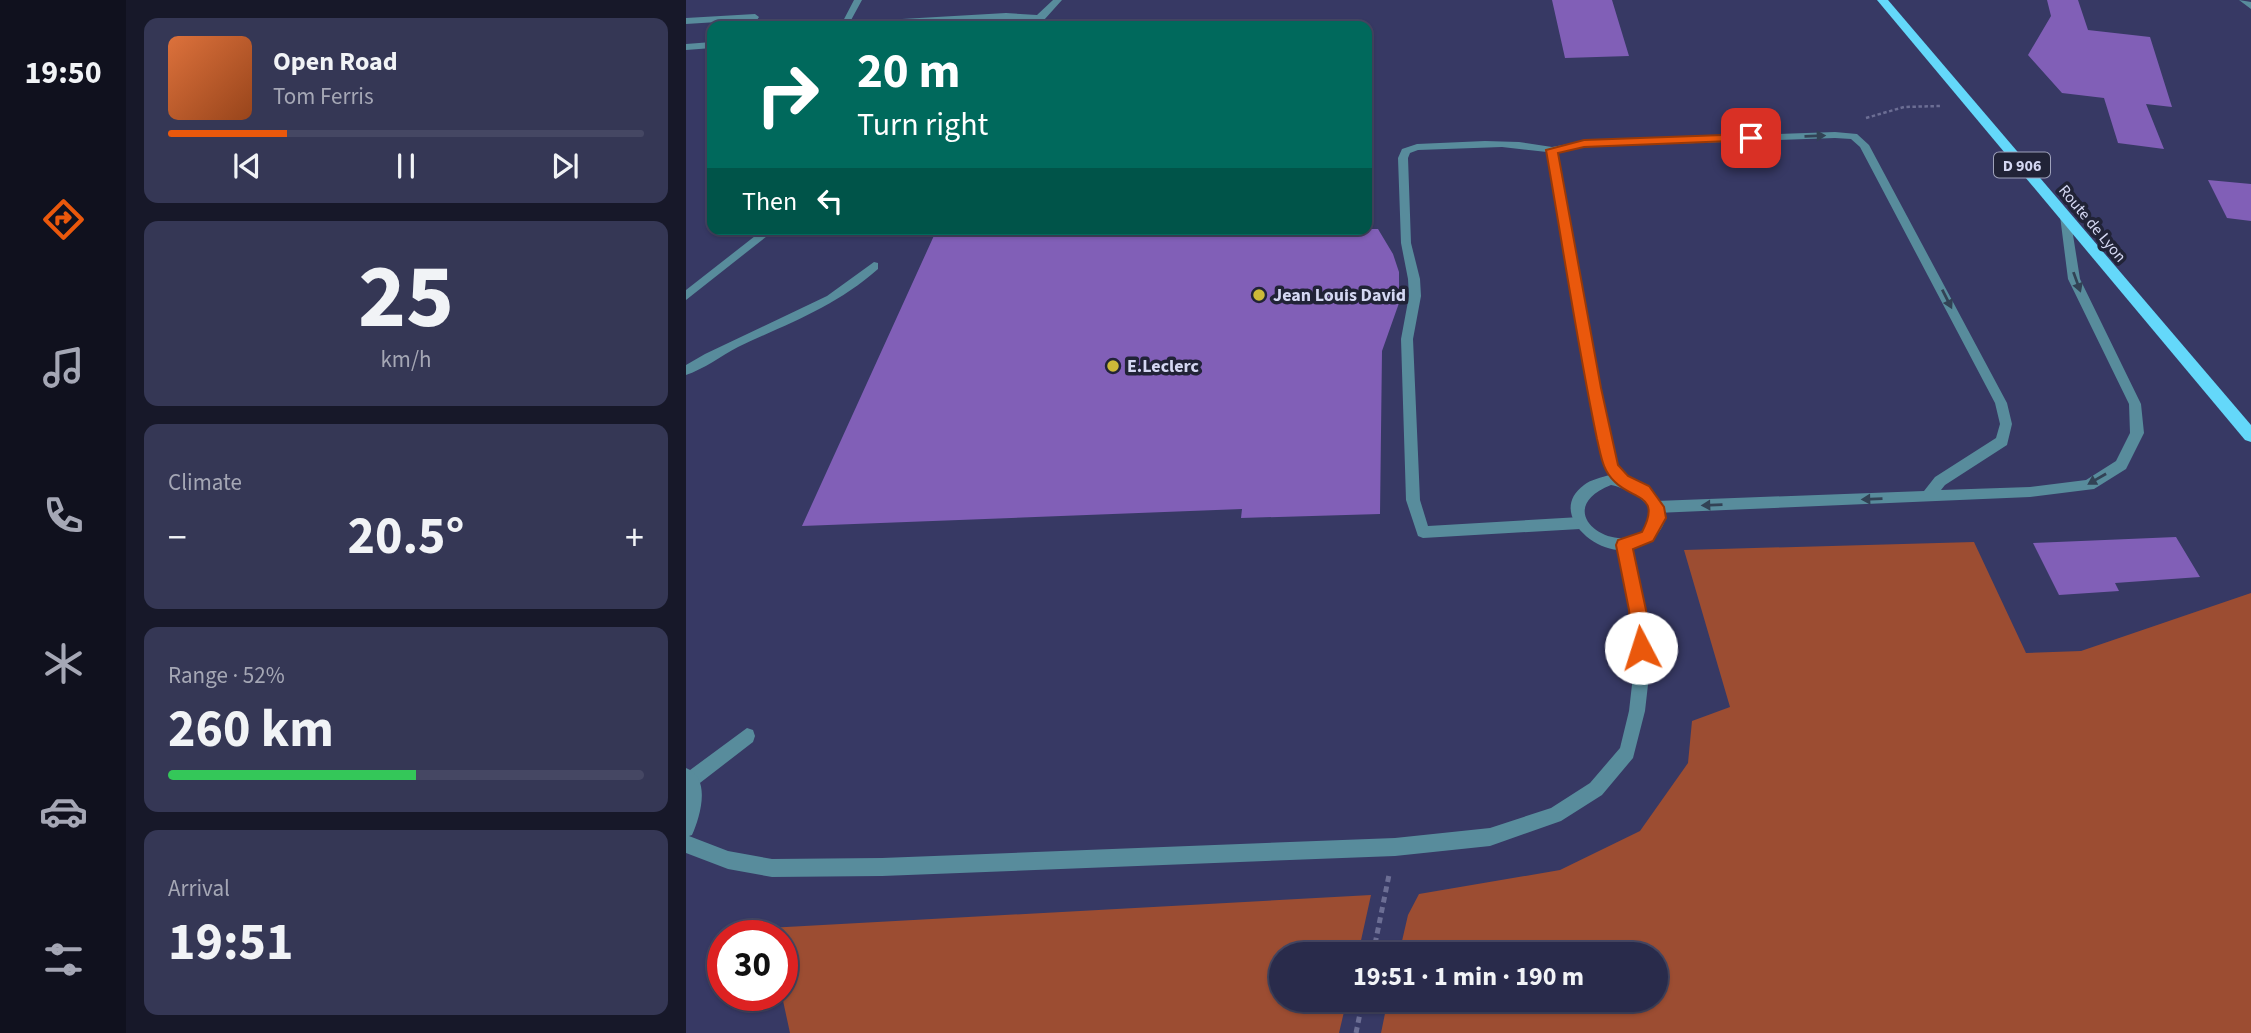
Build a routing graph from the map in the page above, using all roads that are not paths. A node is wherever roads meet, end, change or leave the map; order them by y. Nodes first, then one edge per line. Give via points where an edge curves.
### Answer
1 (858, 0) edge
2 (1058, 0) edge
3 (1882, 0) edge
4 (2243, 0) edge
5 (2251, 6) edge
6 (1041, 18) junction
7 (686, 21) edge
8 (752, 21) edge
9 (847, 21) edge
10 (925, 21) edge
11 (1037, 21) edge
12 (707, 45) edge
13 (686, 47) edge
14 (1552, 150) junction
15 (2064, 216) junction
16 (763, 235) edge
17 (874, 266) dead end
18 (686, 296) edge
19 (686, 371) edge
20 (2251, 436) edge
21 (1622, 480) junction
22 (1927, 497) junction
23 (1656, 507) junction
24 (1580, 523) junction
25 (1624, 545) junction
26 (747, 736) dead end
27 (688, 778) edge
28 (686, 829) edge
29 (686, 844) edge

1 - 9 street
2 - 6 street
3 - 15 main road, Route de Lyon / D 906
4 - 5 street
6 - 10 street
6 - 11 street
7 - 8 street via 755,17
12 - 13 street
14 - 21 street via 1594,388 1611,467
14 -> 22 street via 1584,144 1854,136 1870,155 2001,403 2007,424 2002,441 1940,481
14 - 24 street via 1529,145 1417,147 1406,151 1403,158 1406,243 1414,279 1407,340 1413,500 1423,532
15 - 20 main road, Route de Lyon / D 906
15 -> 22 street via 2074,279 2135,404 2137,433 2120,465 2089,485
16 - 18 street
17 - 19 street via 862,279 814,309 706,357
21 - 23 street via 1644,490
21 - 24 street via 1599,482 1581,494 1576,513
22 -> 23 street
23 - 25 street via 1658,518 1647,536
24 - 25 street via 1598,540
25 - 29 street via 1642,667 1627,752 1596,789 1555,815 1490,837 1395,847 772,868 728,860
26 - 27 street
27 - 28 street via 694,800

